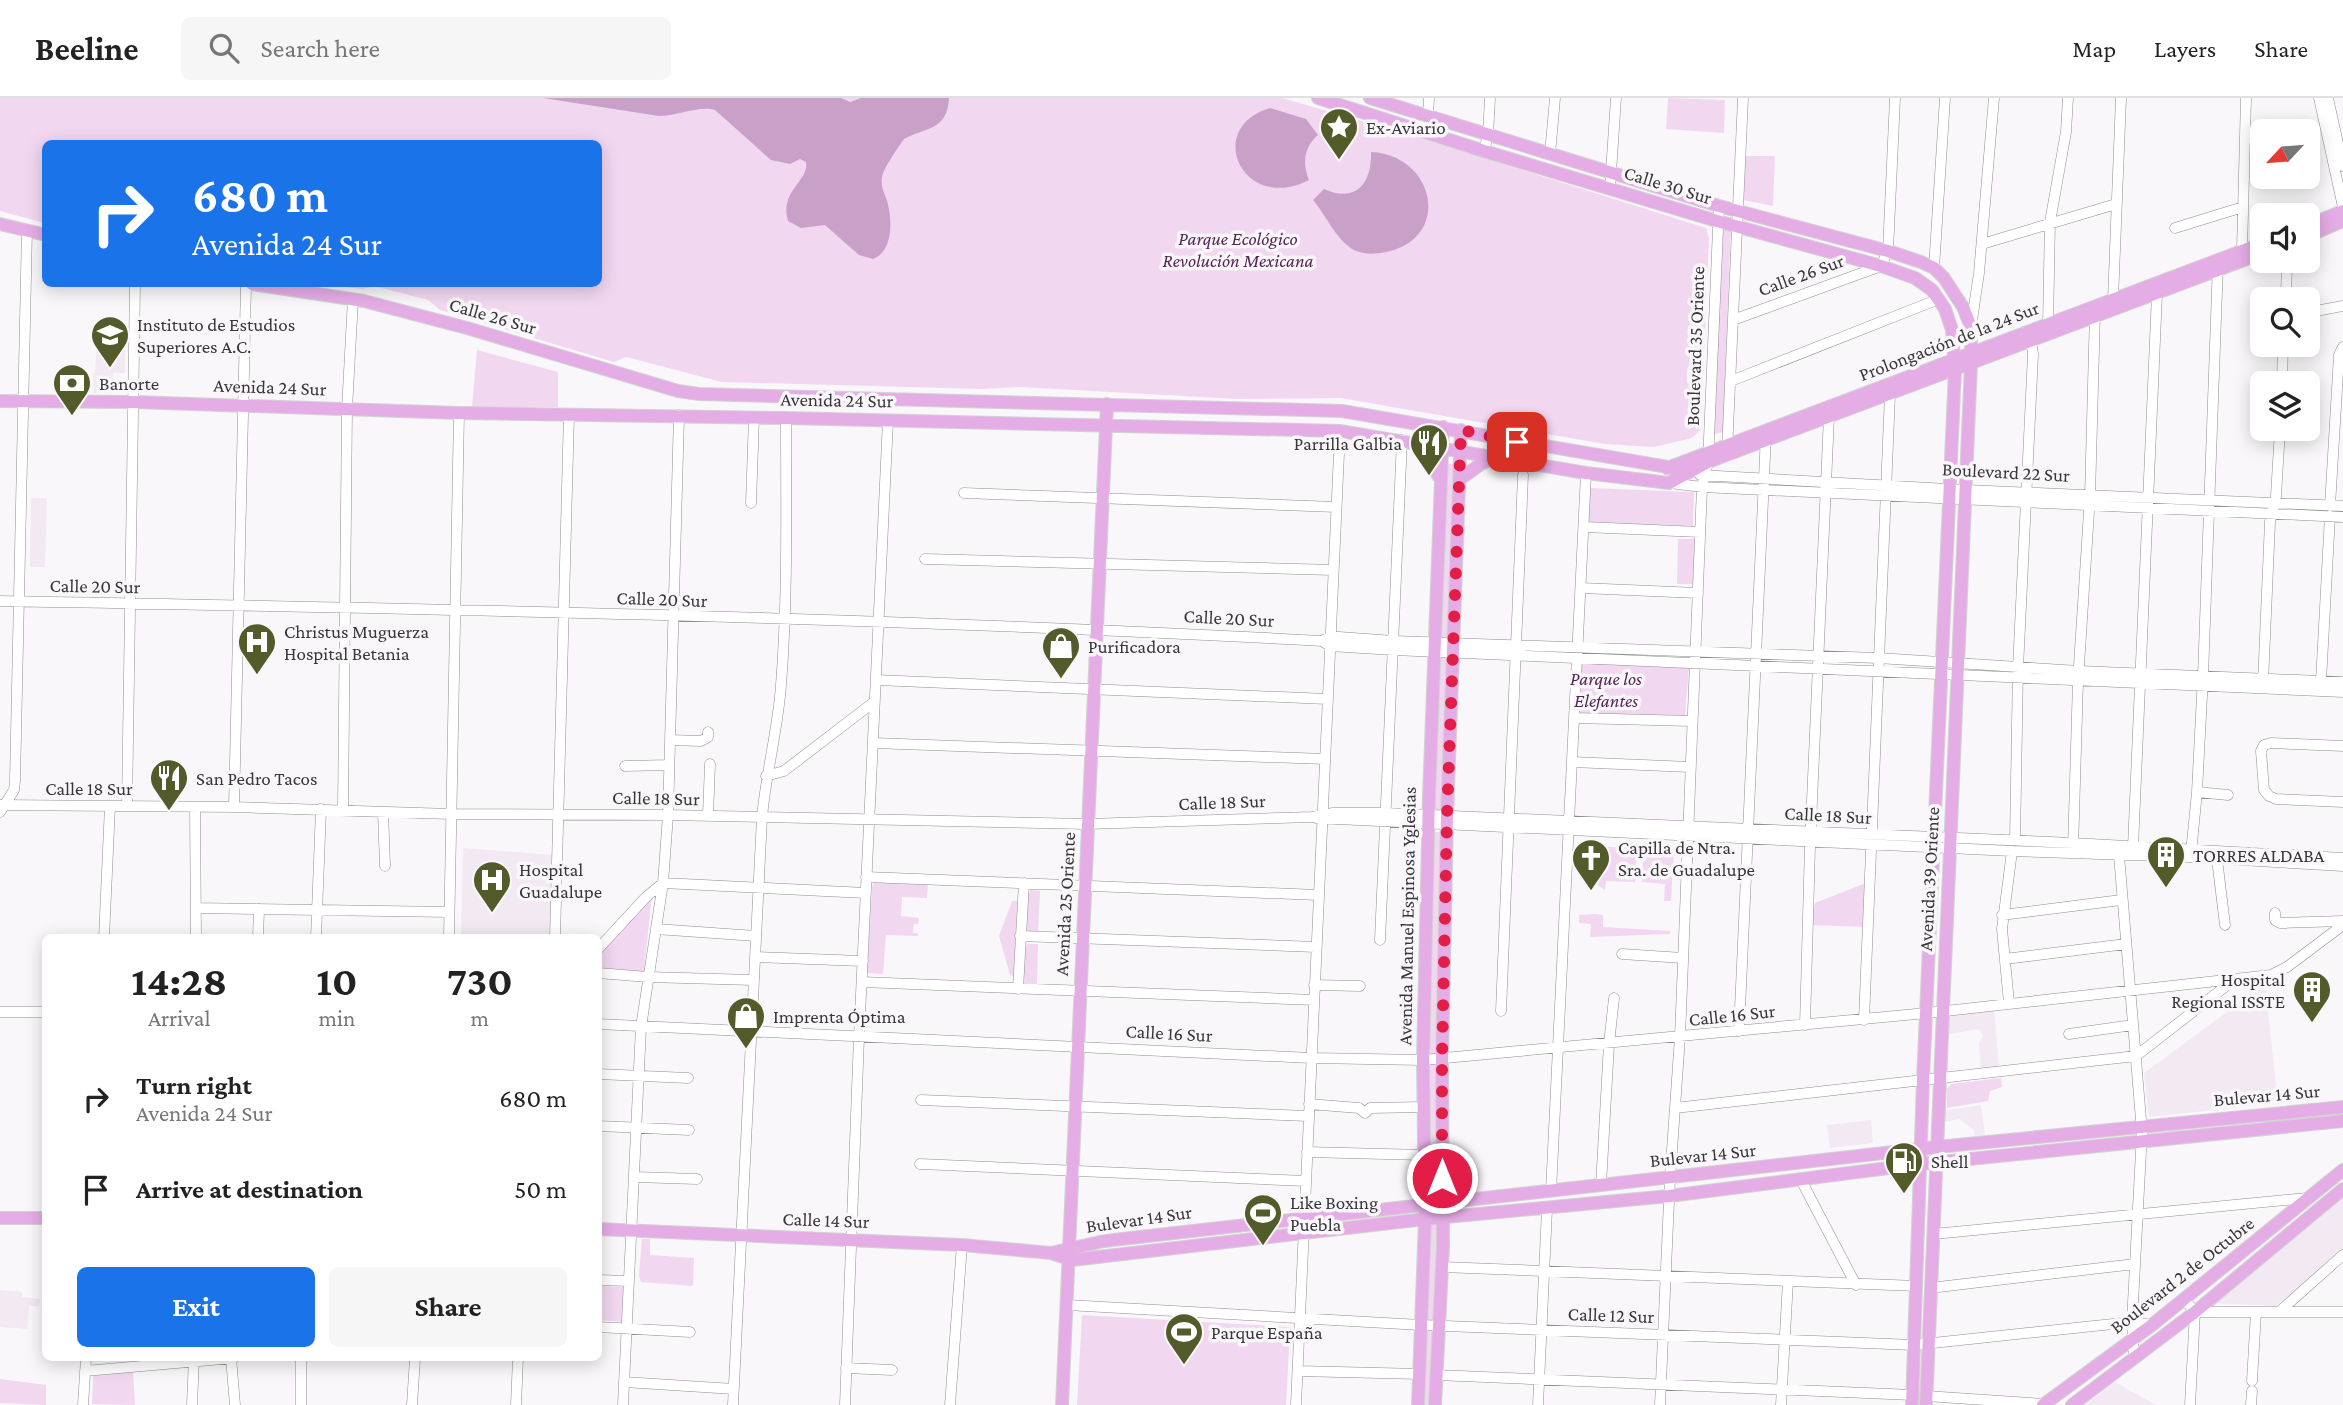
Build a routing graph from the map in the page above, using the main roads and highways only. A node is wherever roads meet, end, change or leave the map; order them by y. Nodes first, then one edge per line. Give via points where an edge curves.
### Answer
1 (1318, 98) edge
2 (1370, 98) edge
3 (2343, 209) edge
4 (2320, 220) edge
5 (2343, 221) edge
6 (0, 224) edge
7 (2320, 231) edge
8 (42, 234) edge
9 (2250, 248) edge
10 (2250, 257) edge
11 (2217, 266) junction
12 (272, 287) edge
13 (2095, 311) junction
14 (1970, 359) junction
15 (1955, 365) junction
16 (678, 391) joint
17 (0, 401) edge
18 (1107, 404) junction
19 (1106, 426) junction
20 (1443, 427) junction
21 (1461, 430) junction
22 (1766, 435) junction
23 (1416, 443) junction
24 (1442, 447) junction
25 (1460, 450) junction
26 (1495, 457) junction
27 (1708, 457) junction
28 (1668, 467) junction
29 (1684, 473) junction
30 (1440, 478) junction
31 (1460, 479) junction
32 (1653, 481) junction
33 (1669, 483) joint
34 (2343, 1107) edge
35 (2343, 1121) edge
36 (1937, 1147) junction
37 (1921, 1150) junction
38 (1936, 1162) junction
39 (1920, 1164) junction
40 (2343, 1170) edge
41 (2343, 1189) edge
42 (1531, 1194) junction
43 (1443, 1202) junction
44 (1425, 1204) junction
45 (1533, 1210) junction
46 (1443, 1217) junction
47 (0, 1218) edge
48 (42, 1218) edge
49 (1425, 1219) junction
50 (602, 1229) edge
51 (1068, 1254) junction
52 (1924, 1287) junction
53 (1912, 1400) edge
54 (1926, 1401) edge
55 (1062, 1405) edge
56 (1419, 1405) edge
57 (1435, 1405) edge
58 (2043, 1405) edge
59 (2072, 1405) edge

1 - 15 main road, Calle 30 Sur via 1717,221 1881,266 1924,283 1939,299 1952,330
2 - 14 main road, Calle 30 Sur via 1934,268 1959,298 1971,327
3 - 4 main road
5 - 7 main road
6 - 8 main road
9 - 11 main road, Prolongación de la 24 Sur
10 - 11 main road, Prolongación de la 24 Sur
11 - 13 main road, Prolongación de la 24 Sur via 2157,294
11 - 13 main road, Prolongación de la 24 Sur via 2113,300
12 - 16 main road, Calle 26 Sur via 353,299 467,328
13 - 14 main road, Prolongación de la 24 Sur via 2048,324
13 - 14 main road, Prolongación de la 24 Sur via 2031,341
14 - 15 main road, Prolongación de la 24 Sur
14 - 36 main road, Avenida 39 Oriente
15 - 22 main road, Prolongación de la 24 Sur
15 - 22 main road, Prolongación de la 24 Sur via 1890,394
15 - 37 main road, Avenida 39 Oriente
16 - 18 main road, Avenida 24 Sur via 740,397
17 - 19 main road, Avenida 24 Sur
18 - 19 main road, Avenida 25 Oriente
18 - 20 main road, Avenida 24 Sur via 1342,411
19 - 23 main road, Avenida 24 Sur via 1340,431
19 - 51 main road, Avenida 25 Oriente
20 - 21 main road, Avenida 24 Sur
20 - 24 main road, Avenida Manuel Espinosa Yglesias
21 - 25 main road, Avenida Manuel Espinosa Yglesias
21 - 28 main road, Avenida 24 Sur
22 - 27 main road, Prolongación de la 24 Sur
23 - 24 main road, Avenida 24 Sur
23 - 30 main road
24 - 25 main road, Avenida 24 Sur
24 - 30 main road, Avenida Manuel Espinosa Yglesias
25 - 26 main road, Avenida 24 Sur
25 - 31 main road, Avenida Manuel Espinosa Yglesias
26 - 31 main road
26 - 32 main road, Avenida 24 Sur
27 - 28 main road, Prolongación de la 24 Sur
27 - 29 main road, Prolongación de la 24 Sur
28 - 29 main road, Boulevard 22 Sur
28 - 32 main road, Prolongación de la 24 Sur
29 - 33 main road, Prolongación de la 24 Sur
30 - 44 main road, Avenida Manuel Espinosa Yglesias via 1423,1060
31 - 43 main road, Avenida Manuel Espinosa Yglesias via 1446,821
32 - 33 main road, Avenida 24 Sur
34 - 36 main road, Bulevar 14 Sur
35 - 38 main road, Bulevar 14 Sur
36 - 37 main road, Bulevar 14 Sur
36 - 38 main road, Avenida 39 Oriente
37 - 39 main road, Avenida 39 Oriente
37 - 42 main road, Bulevar 14 Sur
38 - 39 main road, Bulevar 14 Sur
38 - 52 main road, Avenida 39 Oriente via 1934,1234
39 - 45 main road, Bulevar 14 Sur
39 - 52 main road, Avenida 39 Oriente
40 - 58 main road, Boulevard 2 de Octubre via 2133,1340
41 - 59 main road, Boulevard 2 de Octubre via 2195,1312
42 - 43 main road, Bulevar 14 Sur
42 - 45 main road
43 - 44 main road, Bulevar 14 Sur
43 - 46 main road, Avenida Manuel Espinosa Yglesias
44 - 49 main road, Avenida Manuel Espinosa Yglesias
44 - 51 main road, Bulevar 14 Sur via 1104,1241
45 - 46 main road, Bulevar 14 Sur
46 - 49 main road, Bulevar 14 Sur
46 - 57 main road, Avenida Manuel Espinosa Yglesias
47 - 48 main road
49 - 51 main road, Bulevar 14 Sur
49 - 56 main road, Avenida Manuel Espinosa Yglesias
50 - 51 main road, Calle 14 Sur
51 - 55 main road, Avenida 25 Oriente
52 - 53 main road, Avenida 39 Oriente via 1914,1345
52 - 54 main road, Avenida 39 Oriente

